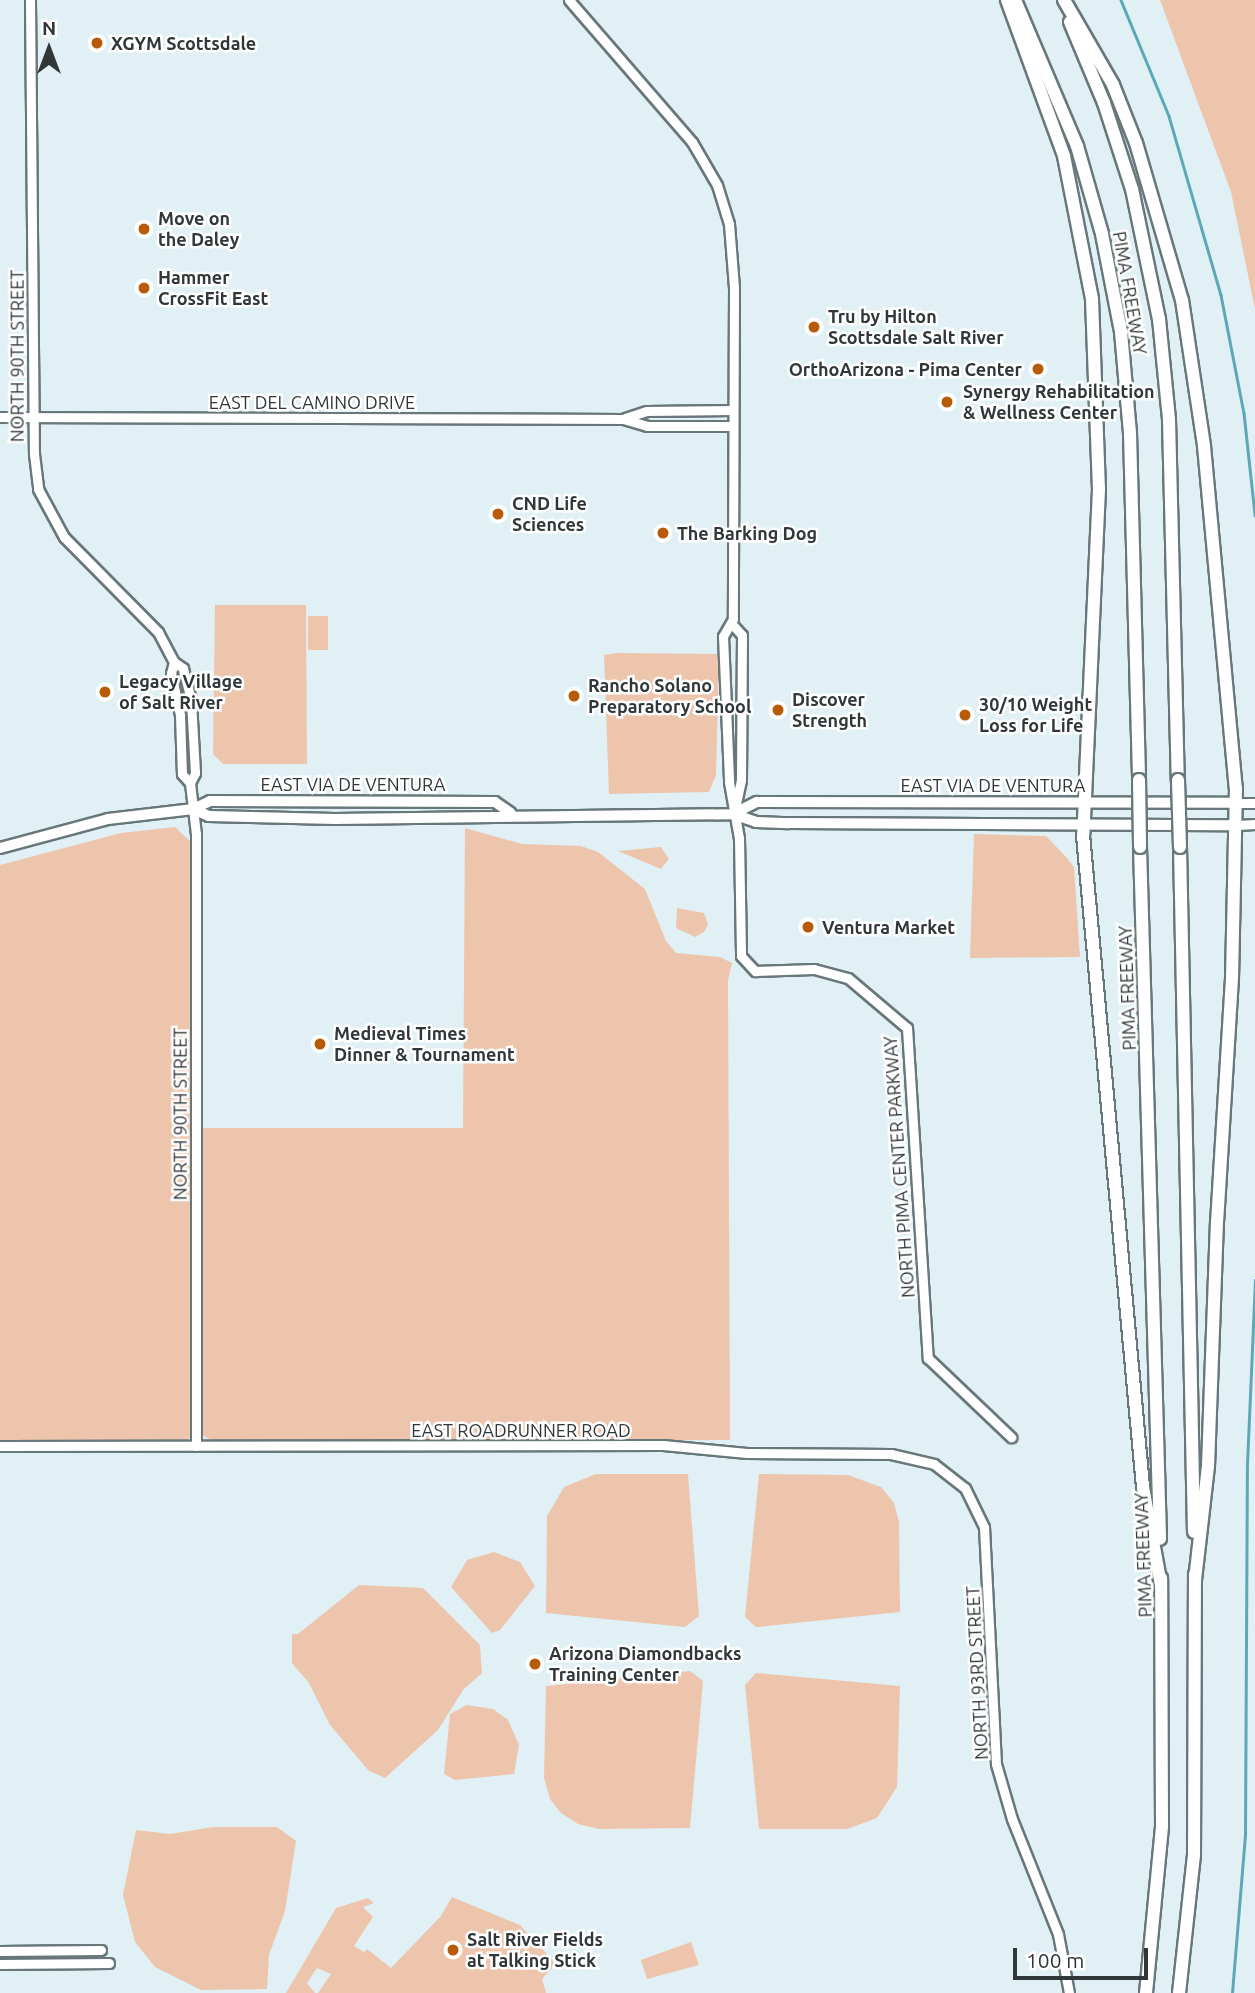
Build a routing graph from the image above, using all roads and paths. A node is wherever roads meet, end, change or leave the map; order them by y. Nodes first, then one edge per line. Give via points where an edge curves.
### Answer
1 (30, 0) edge
2 (569, 0) edge
3 (1007, 0) edge
4 (1015, 0) edge
5 (1062, 0) edge
6 (0, 417) edge
7 (34, 417) junction
8 (733, 418) junction
9 (623, 419) junction
10 (732, 624) junction
11 (174, 662) junction
12 (190, 783) junction
13 (1083, 802) junction
14 (1237, 803) junction
15 (1255, 803) edge
16 (193, 809) junction
17 (511, 813) junction
18 (733, 814) junction
19 (1082, 824) junction
20 (1255, 824) edge
21 (1237, 825) junction
22 (0, 848) edge
23 (1011, 1437) dead end
24 (0, 1446) edge
25 (196, 1446) junction
26 (988, 1550) joint
27 (1195, 1580) junction
28 (1161, 1585) junction
29 (101, 1950) dead end
30 (0, 1951) edge
31 (0, 1964) edge
32 (109, 1964) dead end
33 (1069, 1993) edge
34 (1146, 1993) edge
35 (1179, 1993) edge

1 - 7 street, NORTH 90TH STREET
2 - 8 street, NORTH PIMA CENTER PARKWAY via 692,142 717,185 733,251
3 - 13 highway via 1064,156 1091,299 1098,489
4 - 28 highway, PIMA FREEWAY, bridge via 1077,146 1102,234 1121,332 1130,446
5 - 14 highway via 1113,85 1136,143 1182,300 1204,446
5 - 27 highway, PIMA FREEWAY, bridge via 1121,154 1159,319 1169,419
6 - 7 street, EAST DEL CAMINO DRIVE
7 - 9 street, EAST DEL CAMINO DRIVE
7 - 11 street, NORTH 90TH STREET via 35,468 51,517 64,537 158,632
8 - 9 street, EAST DEL CAMINO DRIVE via 647,426
8 - 9 street, EAST DEL CAMINO DRIVE via 647,411
8 - 10 street, NORTH PIMA CENTER PARKWAY
10 - 18 street, NORTH PIMA CENTER PARKWAY via 723,636
10 - 18 street, NORTH PIMA CENTER PARKWAY via 742,635 741,780
11 - 12 street, NORTH 90TH STREET via 170,673 180,715 182,774
11 - 12 street, NORTH 90TH STREET via 183,668 191,701 195,773
12 - 16 street, NORTH 90TH STREET
13 - 14 main road, EAST VIA DE VENTURA
13 - 18 main road, EAST VIA DE VENTURA via 757,802
13 - 19 highway
14 - 15 street, EAST VIA DE VENTURA
14 - 21 highway
16 - 17 main road, EAST VIA DE VENTURA via 209,816 335,819 494,819
16 - 17 main road, EAST VIA DE VENTURA via 209,801 449,801 495,802
16 - 22 main road, EAST VIA DE VENTURA via 108,819
16 - 25 street, NORTH 90TH STREET
17 - 18 main road, EAST VIA DE VENTURA
18 - 19 main road, EAST VIA DE VENTURA via 756,822 789,823
18 - 23 street, NORTH PIMA CENTER PARKWAY via 739,838 744,963 755,971 832,971 848,978 907,1028 928,1358
19 - 21 main road, EAST VIA DE VENTURA
19 - 28 highway via 1143,1486
20 - 21 street, EAST VIA DE VENTURA
21 - 27 highway via 1208,1465
24 - 25 street, EAST ROADRUNNER ROAD
25 - 26 street, EAST ROADRUNNER ROAD via 663,1445 747,1453 901,1455 934,1464 965,1489 980,1516
26 - 33 street, NORTH 93RD STREET via 996,1764 1012,1819 1058,1934
27 - 35 highway, PIMA FREEWAY via 1194,1855
28 - 34 highway, PIMA FREEWAY via 1162,1826
29 - 30 street
31 - 32 street

